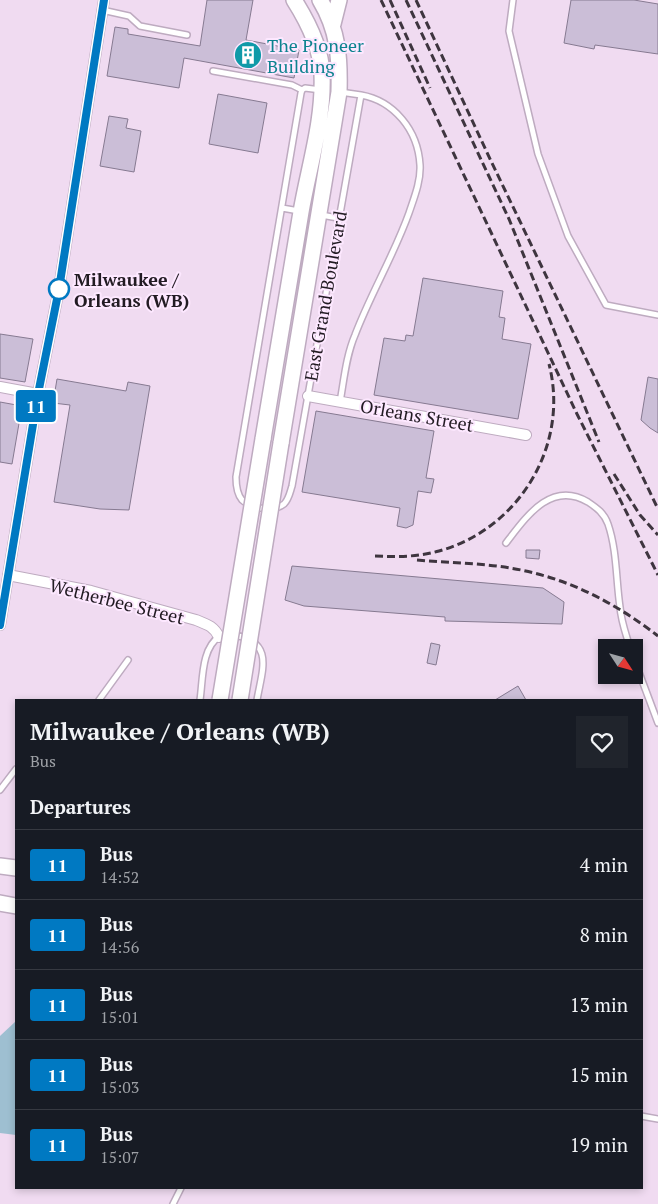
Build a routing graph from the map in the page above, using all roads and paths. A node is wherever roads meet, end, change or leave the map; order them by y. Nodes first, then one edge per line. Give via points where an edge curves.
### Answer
1 (294, 0) edge
2 (320, 0) edge
3 (339, 0) edge
4 (513, 0) edge
5 (103, 5) edge
6 (333, 24) junction
7 (187, 34) dead end
8 (213, 71) dead end
9 (302, 90) junction
10 (322, 90) junction
11 (339, 92) junction
12 (361, 95) junction
13 (282, 208) junction
14 (302, 211) junction
15 (318, 214) junction
16 (338, 218) junction
17 (658, 315) edge
18 (0, 388) edge
19 (38, 394) junction
20 (308, 396) junction
21 (340, 402) junction
22 (526, 435) dead end
23 (506, 543) dead end
24 (8, 576) junction
25 (0, 625) edge
26 (219, 637) junction
27 (628, 639) edge
28 (128, 660) dead end
29 (643, 682) edge
30 (100, 699) edge
31 (200, 699) edge
32 (220, 699) edge
33 (240, 699) edge
34 (257, 699) edge
35 (658, 723) edge
36 (15, 770) edge
37 (0, 790) edge
38 (0, 866) edge
39 (15, 868) edge
40 (0, 904) edge
41 (15, 906) edge
42 (643, 1116) edge
43 (658, 1119) edge
44 (180, 1189) edge
45 (173, 1204) edge

1 - 10 main road, East Grand Boulevard via 318,48
2 - 6 main road, East Grand Boulevard
3 - 6 main road
4 - 17 lane via 509,31 538,154 568,236 606,305
5 - 7 lane via 128,16 140,26
5 - 19 street via 59,289
6 - 11 main road, East Grand Boulevard via 339,52
8 - 9 lane via 292,85
9 - 10 lane
9 - 13 lane, East Grand Boulevard
10 - 11 main road
10 - 14 main road, East Grand Boulevard
11 - 12 lane
11 - 15 main road, East Grand Boulevard
12 - 16 lane, East Grand Boulevard
12 - 21 lane via 374,97 394,110 410,128 420,165 416,191 398,243 354,337
13 - 14 lane
13 - 20 lane, East Grand Boulevard via 236,477 238,492 246,503 273,508 288,499
14 - 15 main road
14 - 32 main road, East Grand Boulevard, bridge
15 - 16 lane
15 - 33 main road, East Grand Boulevard, bridge
16 - 20 lane, East Grand Boulevard
18 - 19 street
19 - 24 street
20 - 21 street, Orleans Street
21 - 22 street, Orleans Street
23 - 27 lane via 522,522 553,497 575,496 601,511 608,525
24 - 25 street
24 - 26 street, Wetherbee Street via 91,591 196,620 209,625
26 - 31 lane via 208,652
26 - 34 lane via 240,636 261,649 264,659
28 - 30 lane
29 - 35 lane
36 - 37 lane
38 - 39 main road
40 - 41 main road
42 - 43 lane
44 - 45 lane

